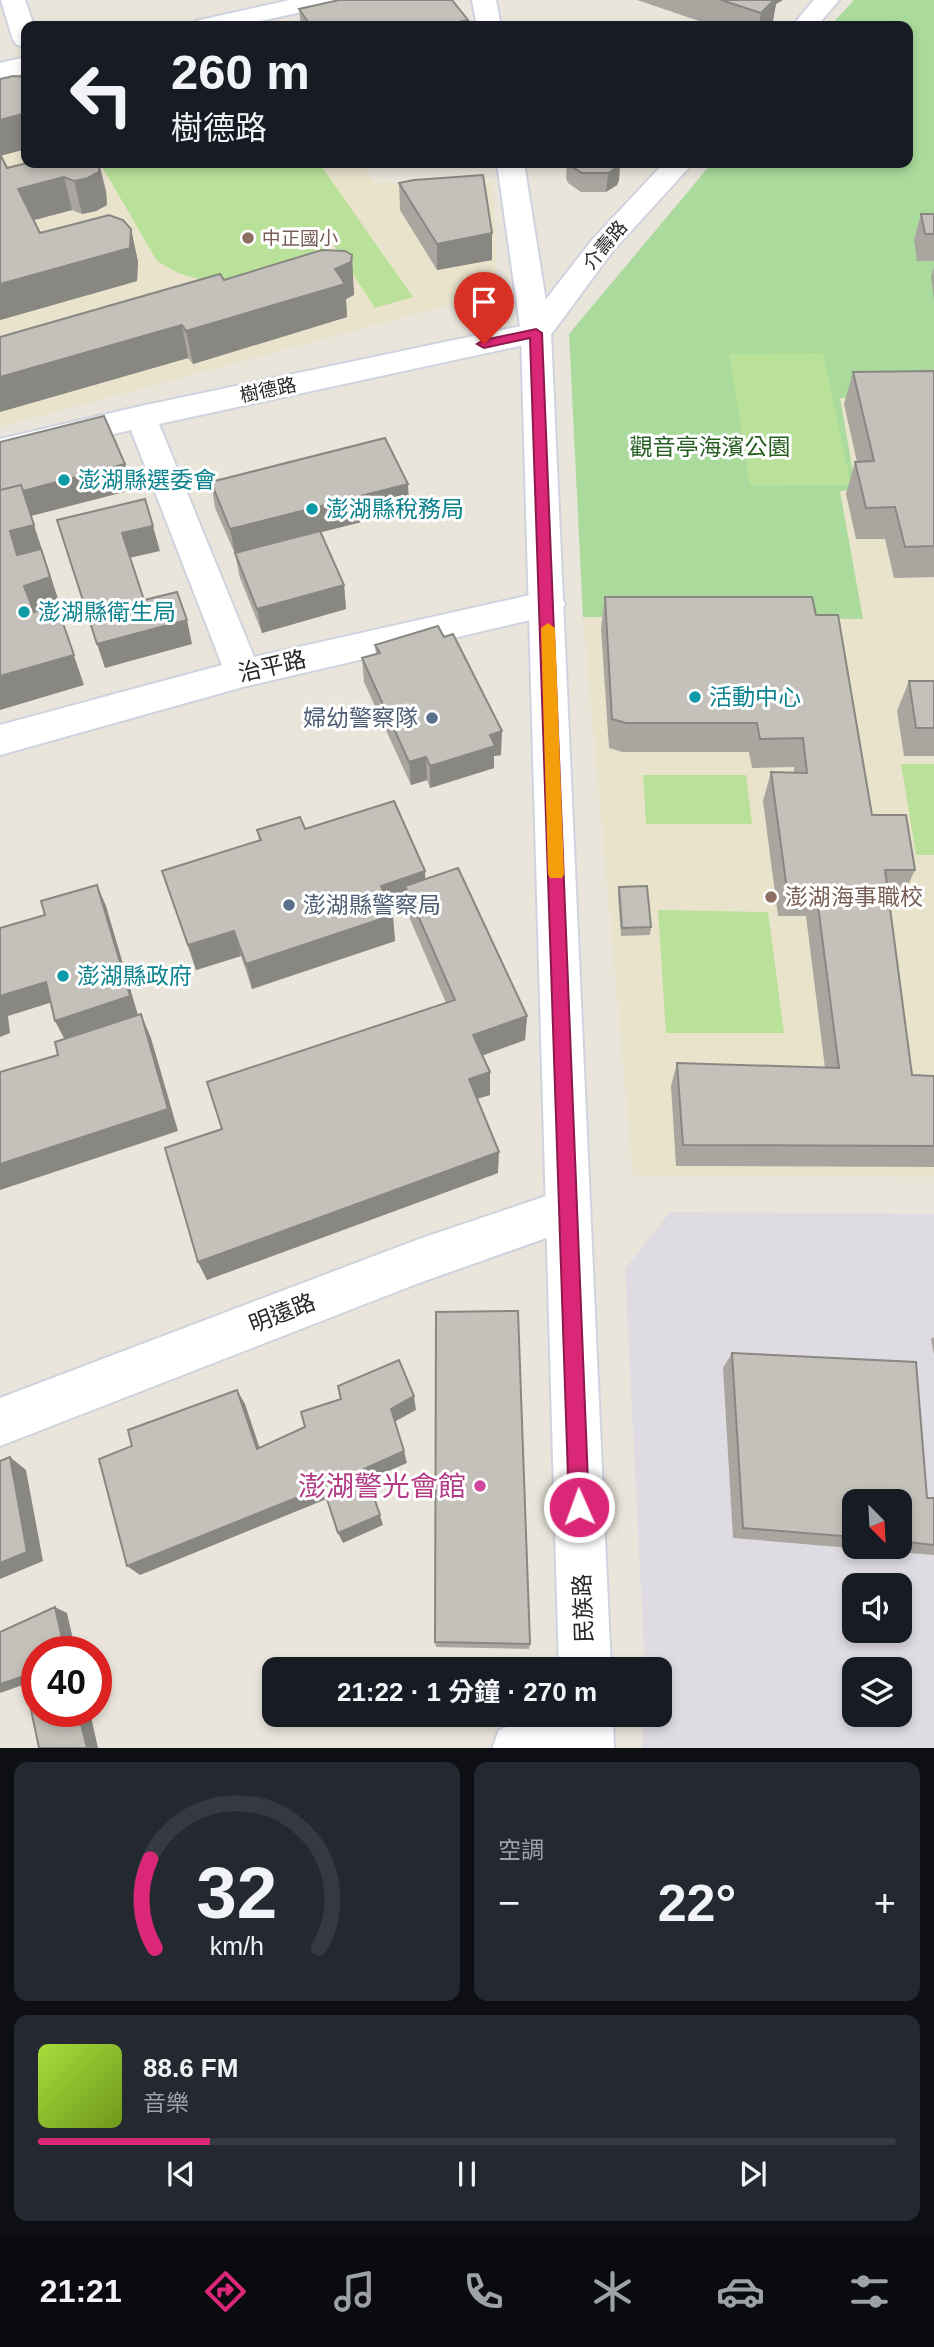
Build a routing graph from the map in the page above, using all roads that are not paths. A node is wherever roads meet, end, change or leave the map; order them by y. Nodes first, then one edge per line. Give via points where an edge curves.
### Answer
1 (13, 0) edge
2 (324, 0) edge
3 (484, 0) edge
4 (827, 0) edge
5 (283, 4) edge
6 (223, 21) edge
7 (488, 21) edge
8 (808, 21) edge
9 (21, 25) edge
10 (21, 66) edge
11 (0, 71) edge
12 (511, 168) edge
13 (674, 168) edge
14 (536, 333) junction
15 (141, 417) junction
16 (0, 450) edge
17 (548, 604) junction
18 (243, 673) junction
19 (0, 740) edge
20 (567, 1210) junction
21 (0, 1422) edge
22 (584, 1657) edge
23 (588, 1728) edge
24 (518, 1748) edge

1 - 9 street
2 - 5 street
3 - 7 street
4 - 8 street
5 - 6 street
10 - 11 street
12 - 14 street, 民族路
13 - 14 street, 介壽路 via 602,246
14 - 15 street, 樹德路
14 - 17 street, 民族路
15 - 16 street, 樹德路
15 - 18 street
17 - 18 street, 治平路
17 - 20 street, 民族路
18 - 19 street, 治平路
20 - 21 street, 明遠路 via 419,1261
20 - 22 street, 民族路
23 - 24 street

